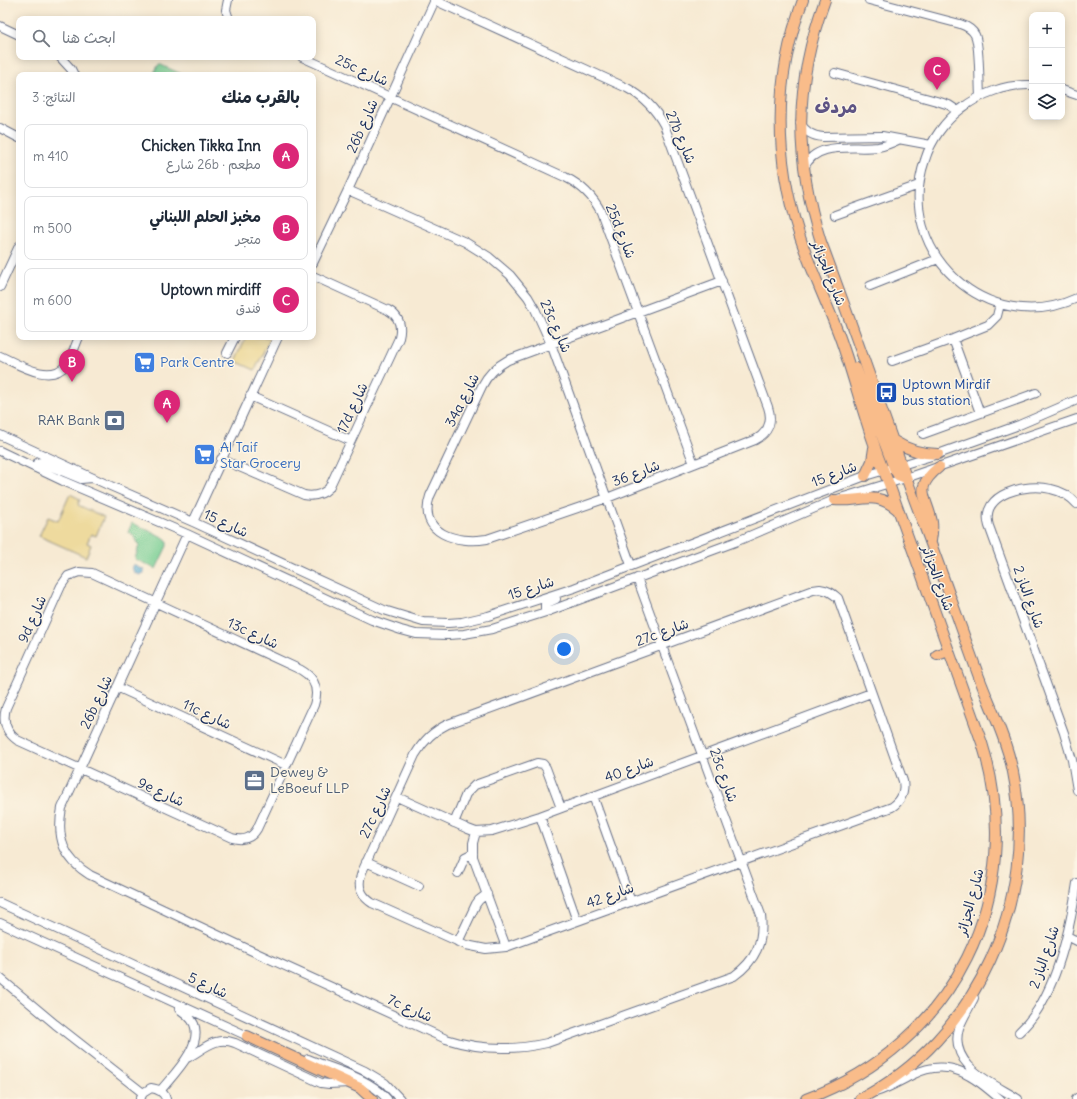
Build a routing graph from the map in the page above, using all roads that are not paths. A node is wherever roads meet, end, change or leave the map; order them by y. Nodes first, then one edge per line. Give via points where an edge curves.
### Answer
1 (228, 0) edge
2 (435, 0) edge
3 (803, 0) edge
4 (825, 0) edge
5 (869, 0) edge
6 (228, 16) edge
7 (0, 26) edge
8 (16, 34) edge
9 (63, 60) edge
10 (309, 60) edge
11 (72, 72) edge
12 (835, 73) dead end
13 (1029, 85) edge
14 (1065, 91) edge
15 (1077, 95) edge
16 (980, 96) junction
17 (390, 97) junction
18 (958, 111) junction
19 (800, 123) junction
20 (0, 128) edge
21 (16, 136) edge
22 (898, 140) junction
23 (931, 145) junction
24 (804, 168) junction
25 (919, 185) junction
26 (348, 190) junction
27 (835, 215) dead end
28 (16, 252) edge
29 (316, 257) edge
30 (938, 259) junction
31 (316, 277) edge
32 (722, 281) junction
33 (870, 286) dead end
34 (0, 287) edge
35 (1077, 298) edge
36 (1000, 304) junction
37 (638, 312) junction
38 (839, 336) junction
39 (78, 340) edge
40 (234, 340) edge
41 (277, 340) edge
42 (953, 340) junction
43 (551, 344) junction
44 (227, 353) dead end
45 (0, 356) edge
46 (892, 361) dead end
47 (1036, 393) dead end
48 (250, 396) junction
49 (1077, 400) edge
50 (768, 407) joint
51 (980, 413) junction
52 (1077, 419) edge
53 (1065, 423) junction
54 (1077, 424) edge
55 (922, 434) dead end
56 (0, 435) edge
57 (351, 441) junction
58 (894, 441) junction
59 (874, 446) junction
60 (0, 452) edge
61 (938, 454) junction
62 (222, 459) junction
63 (694, 464) junction
64 (939, 467) junction
65 (36, 468) junction
66 (893, 468) junction
67 (865, 476) junction
68 (93, 478) junction
69 (906, 478) junction
70 (889, 484) junction
71 (607, 498) junction
72 (834, 500) junction
73 (1077, 504) edge
74 (898, 511) junction
75 (193, 522) junction
76 (187, 534) junction
77 (487, 539) joint
78 (931, 543) junction
79 (632, 565) junction
80 (279, 578) junction
81 (637, 578) junction
82 (321, 581) junction
83 (574, 588) junction
84 (156, 603) junction
85 (549, 611) junction
86 (662, 646) junction
87 (949, 651) junction
88 (938, 655) dead end
89 (117, 687) junction
90 (871, 693) junction
91 (703, 756) junction
92 (286, 765) junction
93 (80, 768) junction
94 (1077, 790) edge
95 (593, 796) junction
96 (397, 797) junction
97 (892, 806) joint
98 (561, 808) junction
99 (540, 816) junction
100 (454, 823) junction
101 (476, 832) junction
102 (473, 853) junction
103 (366, 862) junction
104 (742, 862) junction
105 (362, 872) joint
106 (458, 873) dead end
107 (90, 876) joint
108 (1077, 883) edge
109 (419, 886) dead end
110 (487, 894) junction
111 (631, 902) junction
112 (0, 903) edge
113 (577, 921) junction
114 (0, 923) edge
115 (1067, 936) junction
116 (1077, 941) edge
117 (458, 942) junction
118 (506, 947) junction
119 (734, 976) joint
120 (0, 978) edge
121 (976, 991) junction
122 (167, 999) junction
123 (1019, 1032) dead end
124 (247, 1036) junction
125 (186, 1058) junction
126 (350, 1083) junction
127 (161, 1090) junction
128 (872, 1093) junction
129 (142, 1096) edge
130 (166, 1099) edge
131 (372, 1099) edge
132 (387, 1099) edge
133 (400, 1099) edge
134 (806, 1099) edge
135 (860, 1099) edge
136 (1000, 1099) edge
137 (1018, 1099) edge

1 - 6 street
2 - 17 street, 26b شارع
2 - 32 street, 27b شارع via 627,88 653,107 664,125
3 - 38 main road, شارع الجزائر via 791,38 783,77 783,166 789,201 799,235
4 - 19 main road, شارع الجزائر via 806,64
5 - 16 street via 960,24 971,30 977,41
7 - 8 street
9 - 11 street
10 - 17 street, 25c شارع
12 - 18 street via 940,102
13 - 16 street via 1011,86
14 - 15 street
16 - 18 street
17 - 26 street, 26b شارع
17 - 37 street, 25d شارع via 564,177 586,191 601,212
18 - 23 street via 942,127
19 - 22 street via 810,133 823,138 882,136
19 - 24 main road, شارع الجزائر
20 - 21 street
22 - 23 street
22 - 24 street via 878,147 822,150 810,157
23 - 25 street
24 - 58 main road, شارع الجزائر via 821,242
25 - 27 street
25 - 30 street via 922,224
26 - 29 street, 26b شارع
26 - 43 street, 23c شارع via 465,242 489,257 510,275 528,297
28 - 34 street
30 - 33 street
30 - 36 street via 959,282 985,299
31 - 57 street, 17d شارع via 388,310 397,316 400,327 398,338
32 - 37 street, 34a شارع
32 - 50 street, 27b شارع
35 - 36 street via 1053,306 1035,308 1017,308
36 - 42 street via 997,316 988,325
37 - 43 street, 34a شارع
37 - 63 street, 25d شارع
38 - 59 main road, شارع الجزائر
38 - 66 main road via 851,354
39 - 45 street via 66,365 50,374 37,372
40 - 44 street
41 - 48 street
42 - 46 street
42 - 51 street
43 - 71 street, 23c شارع
43 - 77 street, 34a شارع via 502,364 486,379 428,503 429,519 438,531 462,540
47 - 51 street
48 - 57 street
48 - 62 street
49 - 61 street, شارع 15 via 1029,421
50 - 63 street, شارع 36 via 769,426 761,437
51 - 55 street
52 - 53 street, شارع 15
53 - 54 street
53 - 64 street, شارع 15
56 - 68 street, شارع 15
57 - 62 street, 17d شارع via 329,488 315,496 304,495
58 - 61 main road via 924,454
58 - 66 main road, شارع الجزائر
59 - 66 main road, شارع الجزائر
59 - 67 main road via 872,461
60 - 65 street, شارع 15
61 - 66 street, شارع 15
62 - 75 street
63 - 71 street, شارع 36
64 - 69 street, شارع 15
64 - 78 main road via 927,478 923,490 932,524
65 - 68 street via 40,462 81,479
65 - 76 street, شارع 15
66 - 67 street, شارع 15
66 - 69 main road, شارع الجزائر
66 - 70 main road, شارع الجزائر
67 - 79 street, شارع 15
68 - 75 street, شارع 15
69 - 70 street, شارع 15
69 - 78 main road, شارع الجزائر
70 - 72 street, شارع 15
70 - 74 main road, شارع الجزائر
71 - 77 street, شارع 36
71 - 79 street, 23c شارع
72 - 74 main road via 875,498 885,500
72 - 81 street, شارع 15 via 735,542
73 - 94 street, شارع الباز 2 via 1057,490 1043,487 1027,488 995,500 987,517 1064,732
74 - 87 main road, شارع الجزائر
75 - 82 street, شارع 15
76 - 80 street, شارع 15
76 - 84 street, 26b شارع
78 - 121 main road, شارع الجزائر via 1005,740 1018,807 1019,841 1013,891 998,942
79 - 83 street, شارع 15
80 - 82 street via 316,590 320,588
80 - 85 street, شارع 15 via 372,620 416,634 480,632
81 - 85 street, شارع 15
81 - 86 street, 23c شارع
82 - 83 street, شارع 15 via 393,614 423,622 440,623 462,622 488,616
83 - 85 street via 546,603 545,609
84 - 89 street, 26b شارع
84 - 92 street, 13c شارع via 312,678 317,691 314,705
84 - 93 street, 9d شارع via 86,572 68,576 61,586 6,708 4,720 8,731 17,740
86 - 90 street, 27c شارع via 813,590 827,590 838,598 841,605
86 - 91 street, 23c شارع
86 - 96 street, 27c شارع via 440,728 420,747
87 - 88 main road
87 - 134 main road, شارع الجزائر via 987,758 993,789 995,852 991,884 983,915 956,978 919,1026 896,1049 872,1067 833,1089
89 - 92 street, 11c شارع
89 - 93 street, 26b شارع
90 - 91 street, شارع 40
90 - 97 street, 27c شارع via 903,781 901,798
91 - 95 street, شارع 40
91 - 104 street, 23c شارع
92 - 93 street, 9e شارع via 254,834 244,840 232,838
93 - 107 street, 26b شارع via 62,808 60,831 62,842 72,862
95 - 98 street, شارع 40
95 - 111 street
96 - 100 street, شارع 40
96 - 103 street, 27c شارع
97 - 104 street, شارع 42
98 - 99 street, شارع 40
98 - 100 street via 546,768 537,763 475,785 466,794
99 - 101 street, شارع 40 via 492,831
99 - 113 street
100 - 101 street, شارع 40
101 - 102 street
102 - 106 street via 465,857
102 - 110 street
103 - 105 street, 27c شارع
103 - 109 street
104 - 111 street, شارع 42
104 - 119 street, 23c شارع via 761,915 762,932 756,953
105 - 117 street, شارع 42 via 359,886 366,899
107 - 119 street, 7c شارع via 446,1039 471,1046 509,1049 547,1043
108 - 115 street, شارع الباز 2
110 - 117 street via 476,904
110 - 118 street
111 - 113 street, شارع 42
112 - 133 street, شارع 5 via 365,1071 385,1083
113 - 118 street, شارع 42
114 - 122 street
115 - 116 street
115 - 123 street, شارع الباز 2 via 1042,1004
117 - 118 street, شارع 42 via 476,948
120 - 129 street
121 - 128 main road, شارع الجزائر via 930,1048
121 - 137 street via 959,1030 958,1048 961,1057 973,1071
122 - 124 street
122 - 125 street via 194,1023 195,1038
124 - 126 main road
124 - 132 street via 362,1080 379,1090
125 - 126 street via 214,1041 225,1040 321,1083
125 - 127 street
126 - 131 main road
127 - 129 street via 151,1088
127 - 130 street
128 - 135 main road, شارع الجزائر
128 - 136 street via 888,1088 920,1071 946,1067 971,1075

